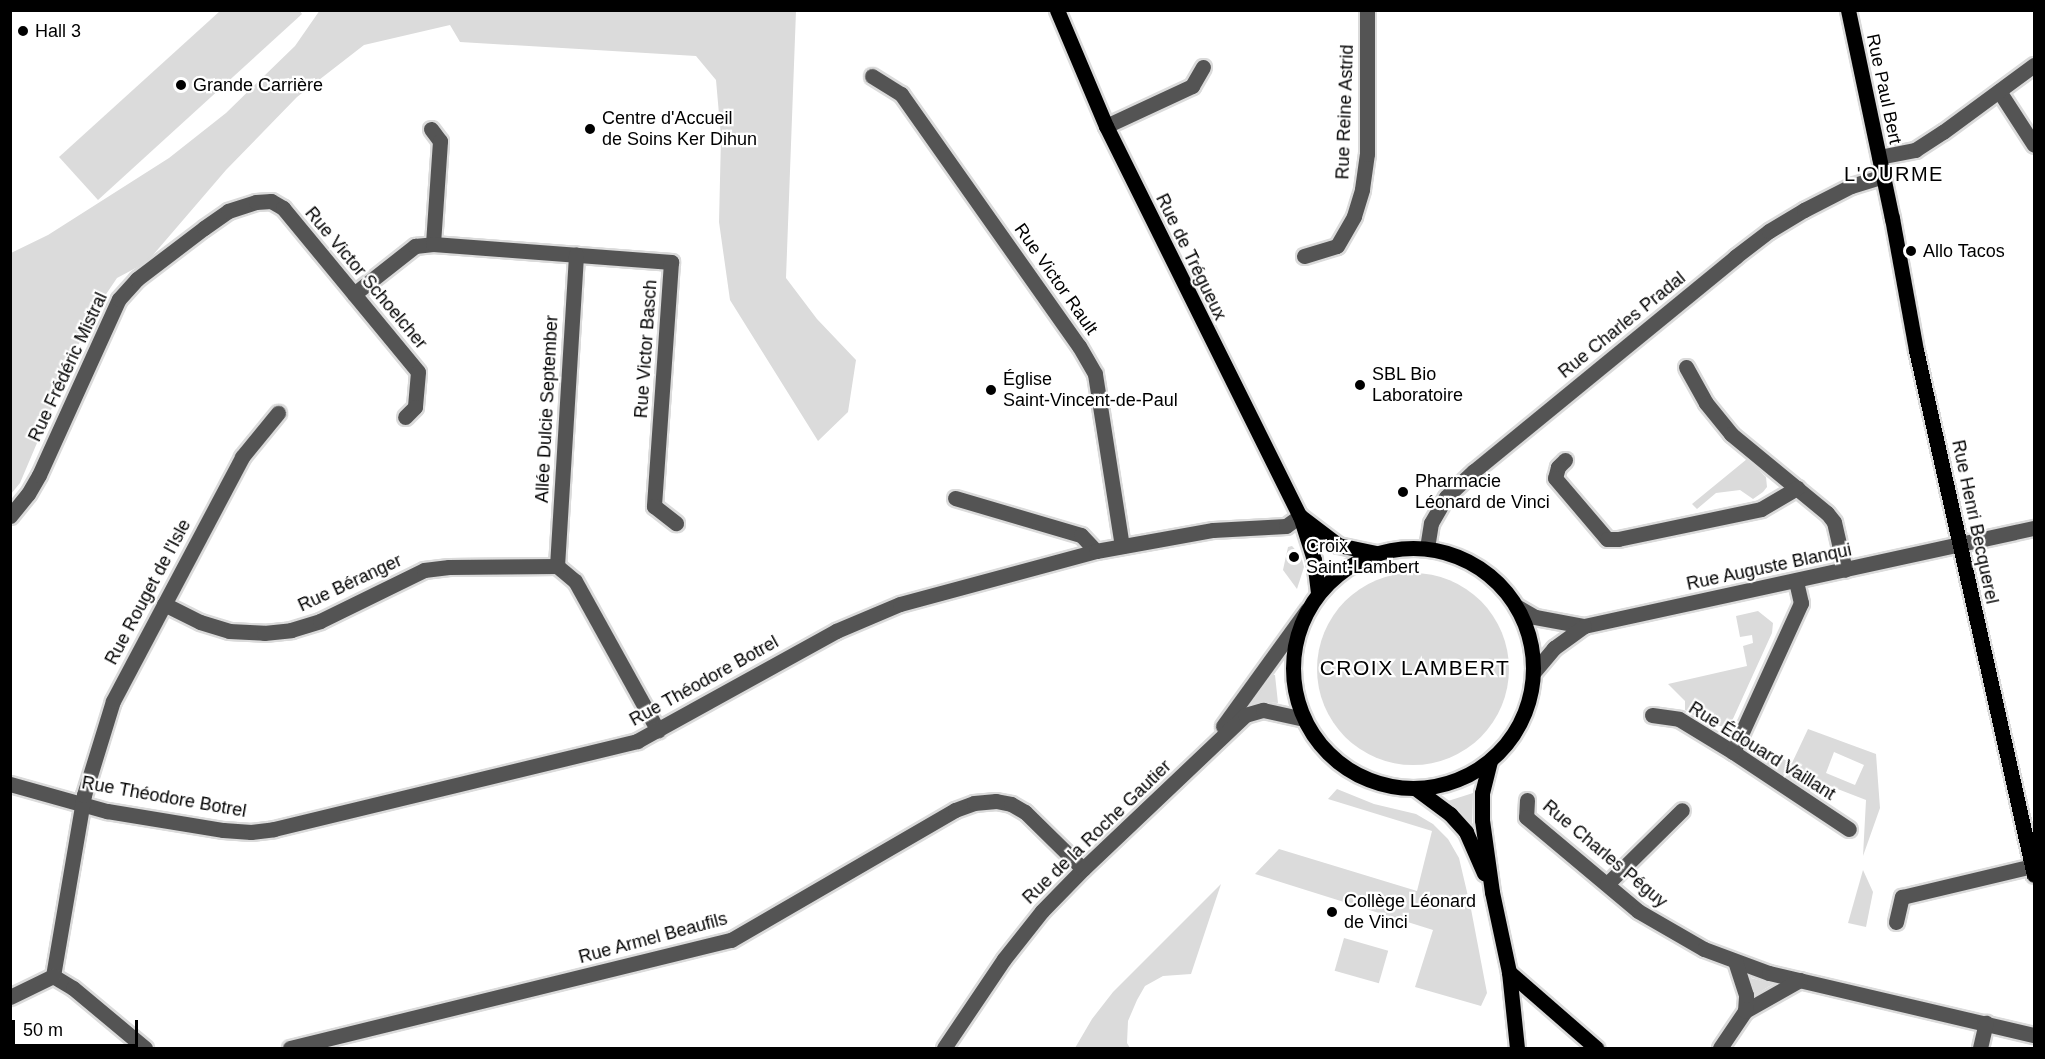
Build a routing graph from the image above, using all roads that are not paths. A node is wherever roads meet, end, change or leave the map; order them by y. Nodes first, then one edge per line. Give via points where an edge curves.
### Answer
1 (1057, 10) edge
2 (1367, 10) edge
3 (1848, 10) edge
4 (2034, 65) edge
5 (1203, 67) dead end
6 (872, 76) dead end
7 (1999, 90) junction
8 (1106, 126) junction
9 (431, 129) dead end
10 (2034, 145) edge
11 (1879, 157) junction
12 (1883, 176) junction
13 (271, 201) joint
14 (432, 244) junction
15 (576, 255) junction
16 (1304, 256) dead end
17 (354, 294) junction
18 (1686, 367) dead end
19 (278, 413) dead end
20 (405, 417) dead end
21 (1565, 460) dead end
22 (1797, 488) junction
23 (955, 498) dead end
24 (10, 516) edge
25 (1300, 516) junction
26 (676, 523) dead end
27 (2034, 528) edge
28 (1122, 546) junction
29 (1961, 546) junction
30 (1427, 548) junction
31 (1096, 551) junction
32 (1376, 553) junction
33 (557, 566) junction
34 (1845, 570) junction
35 (1796, 581) junction
36 (1318, 593) junction
37 (164, 604) junction
38 (1516, 606) junction
39 (1307, 610) junction
40 (1584, 626) junction
41 (1533, 673) junction
42 (1652, 715) dead end
43 (1304, 719) junction
44 (658, 731) junction
45 (1733, 752) junction
46 (1490, 761) junction
47 (1196, 764) junction
48 (10, 784) edge
49 (1415, 788) junction
50 (1527, 800) dead end
51 (83, 805) junction
52 (1682, 810) dead end
53 (1849, 830) dead end
54 (1083, 868) junction
55 (2033, 871) edge
56 (1607, 884) junction
57 (1492, 892) junction
58 (1896, 922) dead end
59 (1735, 962) junction
60 (1509, 972) junction
61 (53, 976) junction
62 (1800, 980) junction
63 (10, 997) edge
64 (1745, 1011) junction
65 (1986, 1023) junction
66 (2034, 1035) edge
67 (145, 1048) edge
68 (290, 1048) edge
69 (944, 1048) edge
70 (1517, 1048) edge
71 (1596, 1048) edge
72 (1720, 1048) edge
73 (1980, 1048) edge

1 - 8 main road, Rue de Trégueux
2 - 16 street, Rue Reine Astrid via 1367,154 1362,189 1337,246
3 - 11 main road, Rue Paul Bert
4 - 7 street
5 - 8 street via 1192,86
6 - 28 street, Rue Victor Rault via 900,94 1095,374
7 - 10 street
7 - 11 street via 1915,150
8 - 25 main road, Rue de Trégueux
9 - 14 street via 440,141
11 - 12 main road, Rue Paul Bert
12 - 29 main road, Rue Henri Becquerel via 1916,350
12 - 30 street, Rue Charles Pradal via 1851,186 1804,210 1735,257 1474,471 1446,498 1431,524
13 - 17 street, Rue Victor Schoelcher via 283,208
13 - 24 street, Rue Frédéric Mistral via 228,211 136,279 119,299 39,474
14 - 15 street
14 - 17 street via 415,246
15 - 26 street, Rue Victor Basch via 671,262 654,506
15 - 33 street, Allée Dulcie September
17 - 20 street, Rue Victor Schoelcher via 418,372 415,407
18 - 22 street via 1706,403 1731,434
19 - 37 street, Rue Rouget de l'Isle via 242,458
21 - 22 street via 1557,467 1555,478 1607,539 1761,509
22 - 34 street via 1834,522
23 - 31 street via 1081,536
25 - 28 street, Rue Théodore Botrel via 1286,526 1213,530
25 - 32 main road, Rue de Trégueux via 1338,545
25 - 36 main road, Rue de Trégueux via 1314,560
27 - 29 street, Rue Auguste Blanqui
28 - 31 street, Rue Théodore Botrel
29 - 34 street, Rue Auguste Blanqui
29 - 55 main road, Rue Henri Becquerel
30 - 32 main road
30 - 38 main road via 1470,563 1493,578
31 - 44 street, Rue Théodore Botrel via 867,616
32 - 36 main road via 1344,569
33 - 37 street, Rue Béranger via 424,570 320,621 264,633 229,631
33 - 44 street via 575,581
34 - 35 street, Rue Auguste Blanqui
35 - 40 street, Rue Auguste Blanqui
35 - 45 street via 1801,603
36 - 39 main road
37 - 51 street, Rue Rouget de l'Isle via 113,701
38 - 40 street, Rue Auguste Blanqui via 1535,617
38 - 41 main road via 1530,638
39 - 43 main road via 1294,645 1293,683
39 - 47 street
40 - 41 street, Rue Auguste Blanqui via 1554,648
41 - 46 main road via 1523,717
42 - 45 street, Rue Édouard Vaillant via 1679,719
43 - 47 street via 1263,710 1245,715
43 - 49 main road via 1320,744 1342,764 1367,779
44 - 51 street, Rue Théodore Botrel via 637,741 274,830 223,830
45 - 53 street, Rue Édouard Vaillant
46 - 49 main road via 1456,780
46 - 57 main road via 1481,805
47 - 54 street, Rue de la Roche Gautier
48 - 51 street, Rue Théodore Botrel
49 - 57 main road via 1450,814 1466,832
50 - 56 street, Rue Charles Péguy via 1526,817
51 - 61 street, Rue Rouget de l'Isle
52 - 56 street
54 - 68 street, Rue Armel Beaufils via 1025,812 996,801 974,803 955,810 730,940
54 - 69 street, Rue de la Roche Gautier via 1022,935
55 - 58 street via 1902,897
56 - 59 street, Rue Charles Péguy via 1673,933
57 - 60 main road
59 - 62 street, Rue Charles Péguy
59 - 64 street via 1746,995
60 - 70 main road
60 - 71 main road
61 - 63 street
61 - 67 street
62 - 64 street
62 - 65 street, Rue Charles Péguy
64 - 72 street
65 - 66 street, Rue Charles Péguy
65 - 73 street

